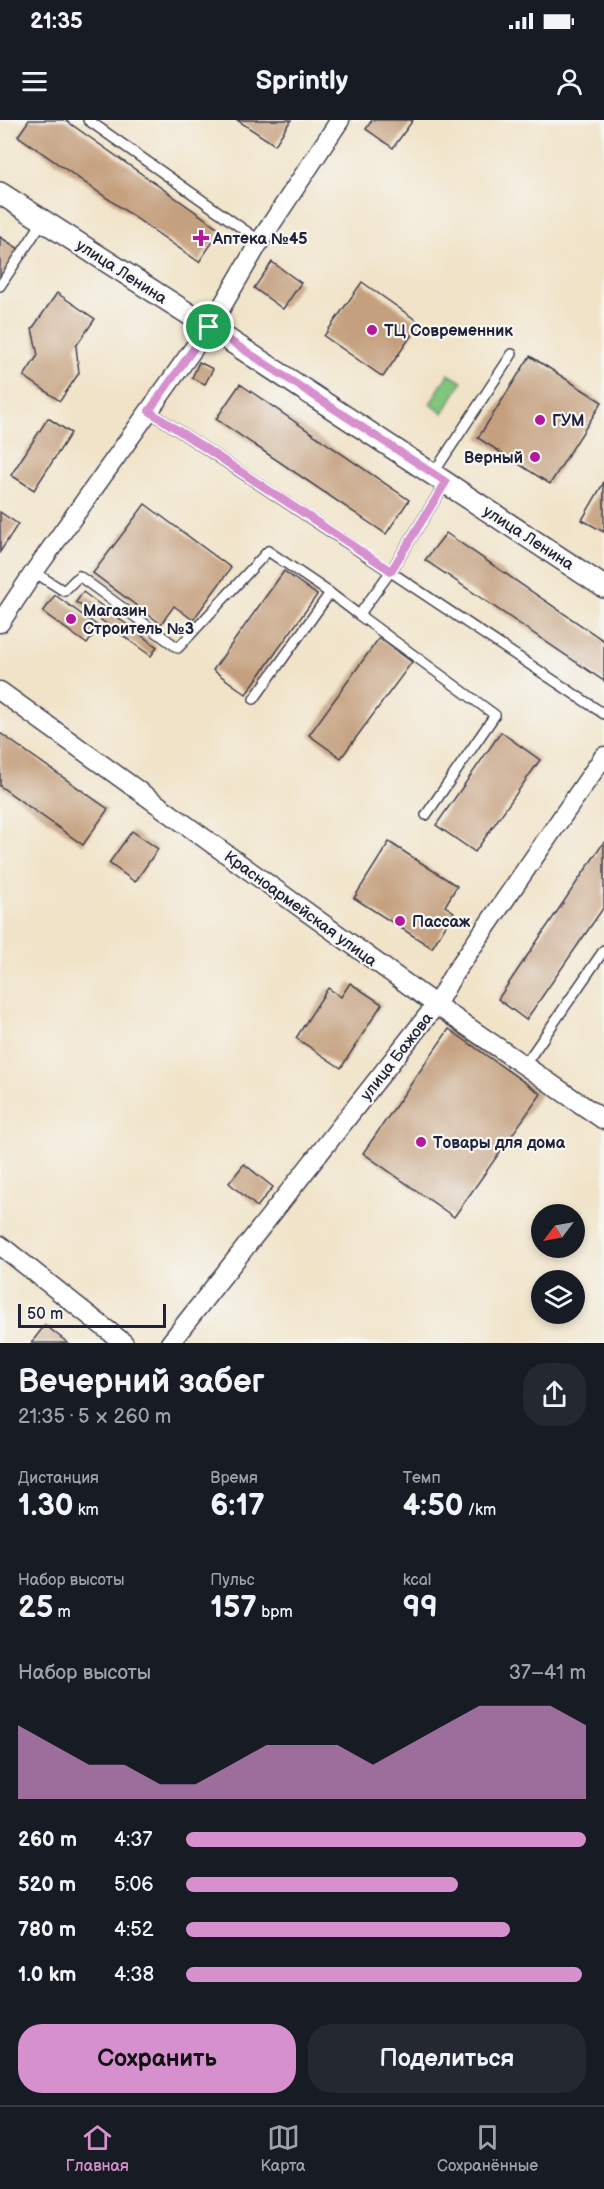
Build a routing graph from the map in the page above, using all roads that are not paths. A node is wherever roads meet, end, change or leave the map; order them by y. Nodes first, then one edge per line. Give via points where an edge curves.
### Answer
1 (88, 120) edge
2 (340, 120) edge
3 (0, 193) edge
4 (43, 221) junction
5 (260, 241) junction
6 (0, 286) edge
7 (209, 327) junction
8 (512, 354) dead end
9 (149, 411) junction
10 (439, 478) junction
11 (391, 571) junction
12 (34, 572) junction
13 (604, 587) edge
14 (330, 593) junction
15 (359, 615) junction
16 (0, 623) edge
17 (0, 691) edge
18 (254, 699) dead end
19 (604, 714) edge
20 (604, 756) edge
21 (426, 815) dead end
22 (604, 950) edge
23 (601, 959) edge
24 (436, 1005) junction
25 (524, 1066) junction
26 (604, 1120) edge
27 (0, 1245) edge
28 (124, 1343) edge
29 (171, 1343) edge

1 - 5 lane
2 - 5 street
3 - 4 street, улица Ленина
4 - 6 lane
4 - 7 street, улица Ленина
5 - 7 street
7 - 9 street
7 - 10 street, улица Ленина
8 - 10 lane
9 - 11 lane
9 - 12 street
10 - 11 lane
10 - 13 street, улица Ленина
11 - 15 lane
11 - 19 lane
12 - 14 lane via 64,591 79,576 178,648 268,551
12 - 16 street
14 - 15 lane
14 - 18 lane
15 - 21 lane via 495,715
17 - 24 street, Красноармейская улица
20 - 24 street, улица Бажова
22 - 23 lane
23 - 25 lane
24 - 25 street, Красноармейская улица
24 - 29 street, улица Бажова
25 - 26 street, Красноармейская улица
27 - 28 street

